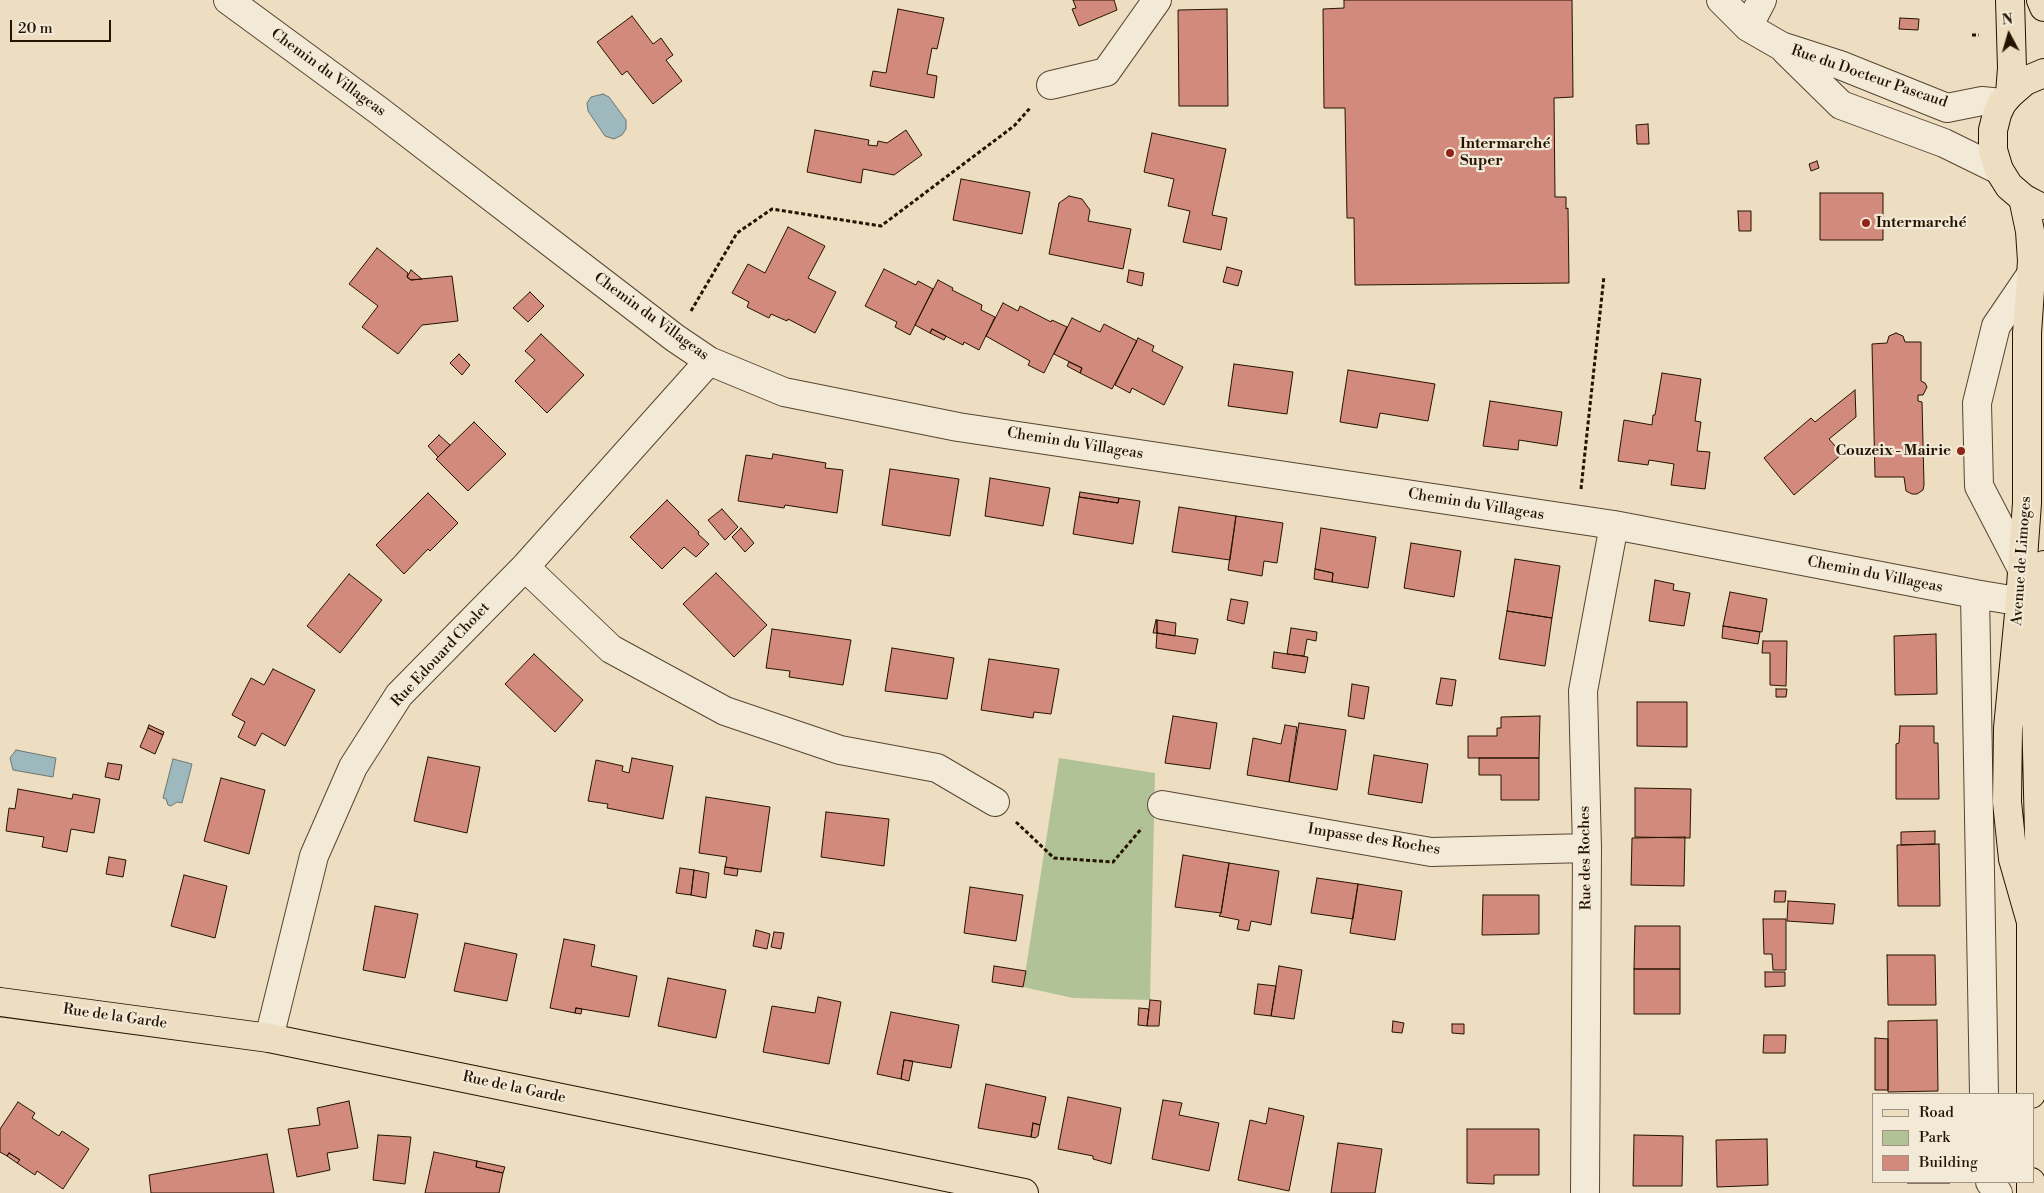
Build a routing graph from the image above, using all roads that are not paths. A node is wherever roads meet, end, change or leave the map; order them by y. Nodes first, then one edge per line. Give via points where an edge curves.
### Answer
1 (228, 0) edge
2 (1157, 0) edge
3 (1721, 0) edge
4 (1762, 0) edge
5 (2010, 0) edge
6 (2041, 0) edge
7 (2044, 7) edge
8 (1748, 27) junction
9 (1781, 46) junction
10 (2044, 73) edge
11 (1051, 85) road end
12 (2006, 98) junction
13 (1999, 170) junction
14 (2033, 203) edge
15 (2032, 273) junction
16 (709, 361) junction
17 (1614, 525) junction
18 (524, 567) junction
19 (2033, 567) edge
20 (1975, 594) junction
21 (2030, 603) junction
22 (995, 802) road end
23 (1162, 805) road end
24 (1587, 848) junction
25 (2038, 922) edge
26 (0, 1002) edge
27 (269, 1038) junction
28 (1984, 1093) edge
29 (2031, 1093) edge
30 (1024, 1193) edge
31 (1585, 1193) edge

1 - 16 street, Chemin du Villageas
2 - 11 street via 1106,72
3 - 8 street
4 - 8 street
5 - 12 main road via 2012,68
6 - 7 main road
8 - 9 street
9 - 12 street, Rue du Docteur Pascaud via 1840,65 1948,108
9 - 13 street, Rue du Docteur Pascaud via 1841,105 1944,143
10 - 12 main road via 2025,81
12 - 13 main road via 1993,130 1993,150
13 - 14 main road via 2009,186
14 - 15 main road, Avenue de Limoges via 2030,231
15 - 19 main road, Avenue de Limoges via 2026,332 2027,502
15 - 19 street via 1996,326 1976,403 1978,486
16 - 17 street, Chemin du Villageas via 784,392 958,427
16 - 18 street, Rue Edouard Cholet
17 - 20 street, Chemin du Villageas
17 - 24 street, Rue des Roches via 1583,691
18 - 22 street via 611,648 725,711 840,750 937,768
18 - 27 street, Rue Edouard Cholet via 399,695 353,767 314,856
19 - 21 main road, Avenue de Limoges
20 - 21 street, Chemin du Villageas
20 - 28 street
21 - 25 main road, Avenue de Limoges via 2035,668 2040,875
23 - 24 street, Impasse des Roches via 1431,852
24 - 31 street, Rue des Roches
25 - 29 main road, Avenue de Limoges
26 - 27 main road, Rue de la Garde
27 - 30 main road, Rue de la Garde

